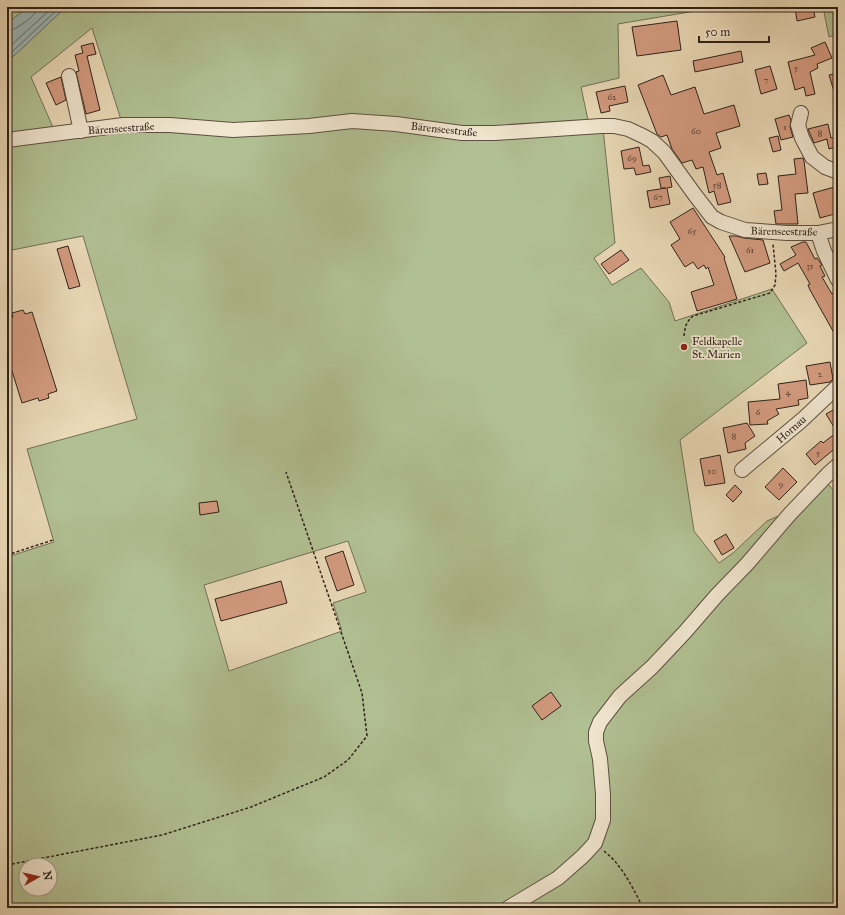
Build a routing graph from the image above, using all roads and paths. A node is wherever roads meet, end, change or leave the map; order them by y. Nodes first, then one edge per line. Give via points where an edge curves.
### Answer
1 (69, 76) dead end
2 (801, 113) dead end
3 (81, 131) junction
4 (7, 140) edge
5 (838, 172) edge
6 (838, 228) edge
7 (771, 232) junction
8 (818, 233) junction
9 (838, 280) edge
10 (684, 336) dead end
11 (838, 386) edge
12 (838, 465) edge
13 (742, 470) dead end
14 (286, 472) dead end
15 (53, 540) dead end
16 (7, 555) edge
17 (595, 843) junction
18 (7, 865) edge
19 (508, 908) edge
20 (644, 908) edge

1 - 3 street
2 - 5 street via 798,125 812,157 825,167
3 - 4 street, Bärenseestraße
3 - 7 street, Bärenseestraße via 123,125 170,125 233,130 352,121 462,133 614,126 643,136 664,152 712,217 745,230
6 - 8 street, Bärenseestraße
7 - 8 street, Bärenseestraße
7 - 10 path via 776,274 775,285 770,292 693,316 685,327
8 - 9 street
11 - 13 street, Hornau
12 - 17 street via 788,515 685,632 620,696 600,722 596,741 604,794 603,820
14 - 18 path via 362,694 368,736 348,760 324,777 251,807 162,835
15 - 16 path
17 - 19 street via 558,878
17 - 20 path via 611,856 631,883

